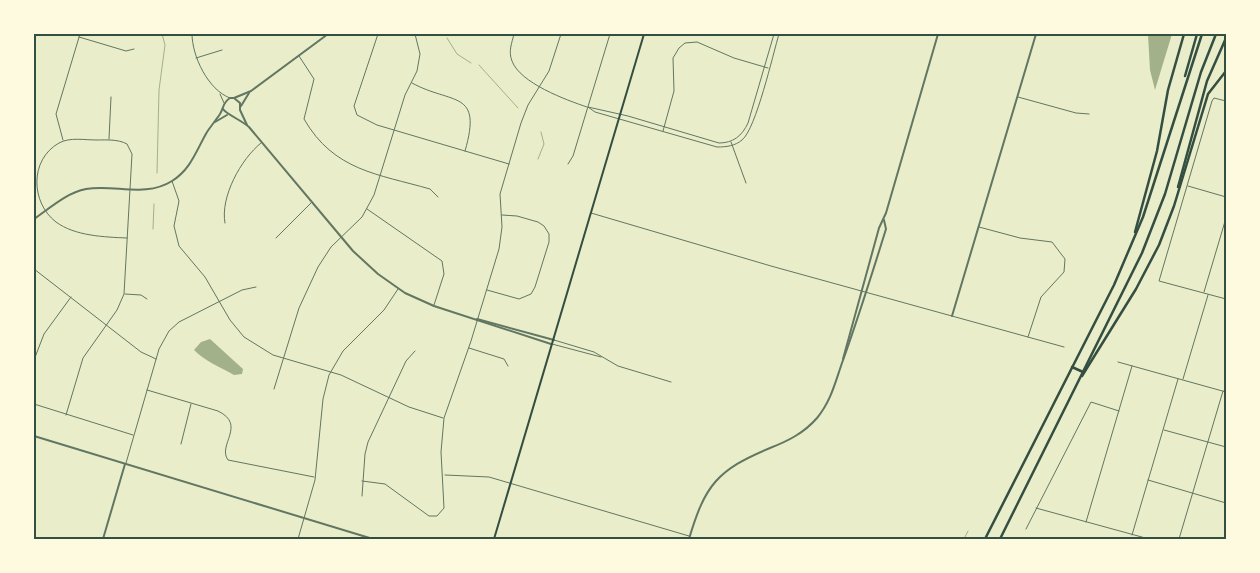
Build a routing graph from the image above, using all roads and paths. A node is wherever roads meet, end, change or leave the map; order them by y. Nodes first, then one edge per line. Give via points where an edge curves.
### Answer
1 (80, 34) edge
2 (192, 34) edge
3 (328, 34) edge
4 (378, 34) edge
5 (415, 34) edge
6 (514, 34) edge
7 (561, 34) edge
8 (610, 34) edge
9 (644, 34) edge
10 (774, 34) edge
11 (779, 34) edge
12 (938, 34) edge
13 (1036, 34) edge
14 (1184, 34) edge
15 (1196, 34) edge
16 (1202, 34) edge
17 (1216, 34) edge
18 (79, 37) junction
19 (1226, 38) edge
20 (134, 49) dead end
21 (222, 50) dead end
22 (299, 55) junction
23 (195, 58) junction
24 (764, 67) junction
25 (769, 69) junction
26 (1226, 71) edge
27 (412, 82) junction
28 (540, 86) junction
29 (1184, 87) junction
30 (219, 91) junction
31 (251, 91) junction
32 (1017, 96) junction
33 (111, 97) dead end
34 (230, 98) junction
35 (234, 98) junction
36 (1226, 101) edge
37 (224, 103) junction
38 (588, 107) junction
39 (240, 108) junction
40 (223, 109) junction
41 (1089, 114) dead end
42 (228, 115) junction
43 (620, 115) junction
44 (233, 116) junction
45 (619, 119) junction
46 (213, 124) junction
47 (249, 127) junction
48 (664, 127) junction
49 (394, 130) junction
50 (663, 132) junction
51 (109, 140) junction
52 (64, 141) junction
53 (731, 141) junction
54 (261, 142) junction
55 (732, 145) junction
56 (465, 151) junction
57 (509, 164) junction
58 (568, 164) dead end
59 (381, 174) junction
60 (172, 181) junction
61 (746, 183) dead end
62 (1188, 186) junction
63 (130, 190) junction
64 (438, 196) dead end
65 (1226, 197) edge
66 (312, 203) junction
67 (1174, 206) junction
68 (367, 209) junction
69 (47, 210) junction
70 (591, 213) junction
71 (501, 215) junction
72 (1226, 218) edge
73 (34, 219) edge
74 (884, 220) junction
75 (225, 223) dead end
76 (979, 227) junction
77 (127, 238) junction
78 (276, 238) dead end
79 (341, 238) junction
80 (1131, 246) junction
81 (34, 269) edge
82 (256, 288) dead end
83 (398, 288) junction
84 (487, 290) junction
85 (861, 291) junction
86 (866, 292) junction
87 (1204, 293) junction
88 (124, 294) junction
89 (1208, 294) junction
90 (71, 297) junction
91 (147, 299) dead end
92 (1226, 299) edge
93 (220, 302) junction
94 (434, 306) junction
95 (952, 316) junction
96 (477, 320) junction
97 (106, 325) junction
98 (1028, 337) junction
99 (554, 340) junction
100 (552, 344) junction
101 (1064, 347) dead end
102 (468, 348) junction
103 (415, 351) dead end
104 (34, 357) edge
105 (601, 357) junction
106 (284, 358) junction
107 (156, 359) junction
108 (34, 360) edge
109 (1118, 362) dead end
110 (842, 364) junction
111 (508, 366) dead end
112 (1132, 366) junction
113 (1072, 367) junction
114 (330, 372) junction
115 (1083, 372) junction
116 (1178, 379) junction
117 (1182, 380) junction
118 (671, 382) dead end
119 (274, 389) dead end
120 (147, 390) junction
121 (1223, 391) junction
122 (1226, 392) edge
123 (1072, 393) junction
124 (389, 397) junction
125 (191, 403) junction
126 (34, 404) edge
127 (1119, 411) junction
128 (66, 414) junction
129 (444, 418) junction
130 (1163, 430) junction
131 (134, 435) junction
132 (34, 436) edge
133 (1208, 442) junction
134 (181, 444) dead end
135 (1226, 447) edge
136 (126, 464) junction
137 (443, 475) junction
138 (315, 477) junction
139 (1148, 480) junction
140 (362, 481) junction
141 (510, 482) junction
142 (1193, 493) junction
143 (362, 496) dead end
144 (1226, 503) edge
145 (1036, 508) junction
146 (304, 518) junction
147 (1086, 522) junction
148 (1026, 529) dead end
149 (1132, 534) junction
150 (690, 538) edge
151 (103, 539) edge
152 (298, 539) edge
153 (373, 539) edge
154 (494, 539) edge
155 (985, 539) edge
156 (1000, 539) edge
157 (1149, 539) edge
158 (1179, 539) edge

1 - 18 street
2 - 23 street
3 - 22 street
4 - 49 street via 354,106 355,113 372,124
5 - 27 street via 420,54
6 - 28 street via 510,50 513,63 522,74
7 - 28 street
8 - 38 street
9 - 43 main road
10 - 24 street
11 - 25 street
12 - 74 street
13 - 32 street
14 - 80 highway via 1168,90 1158,150
15 - 29 highway
16 - 29 highway
17 - 115 highway via 1145,246
18 - 20 street via 126,51
18 - 52 street via 56,114
19 - 67 highway via 1207,82
21 - 23 street
22 - 31 street
22 - 59 street via 314,78 304,119 340,160
23 - 30 street
24 - 25 street
24 - 48 street via 697,42 685,43 673,58 674,90
24 - 53 street via 745,129
25 - 55 street via 751,126 742,140
26 - 67 highway via 1208,94
27 - 49 street
27 - 56 street via 457,99 466,107 471,126
28 - 38 street via 561,98
28 - 57 street via 526,110
29 - 80 highway
30 - 34 street
30 - 37 street
31 - 35 street
31 - 39 street
32 - 41 street
32 - 76 street
33 - 51 street
34 - 35 street
34 - 37 street
35 - 39 street
36 - 62 street via 1214,98
37 - 40 street
38 - 43 street
38 - 45 street
38 - 58 street
39 - 44 street
39 - 47 street
40 - 42 street
40 - 46 street
42 - 44 street
42 - 46 street
43 - 45 main road
43 - 48 street
44 - 47 street
45 - 50 street
45 - 70 main road
46 - 60 street via 190,164
47 - 54 street
48 - 50 street
48 - 53 street via 718,143
49 - 56 street
49 - 59 street
50 - 55 street via 717,147
51 - 52 street
51 - 63 street via 127,144 131,150
52 - 69 street via 45,157 36,181 37,196
53 - 55 street
54 - 66 street
54 - 75 street via 236,174 223,215
55 - 61 street
56 - 57 street
57 - 71 street via 500,194
59 - 64 street via 430,189
59 - 68 street
60 - 63 street via 150,189
60 - 93 street via 178,195 174,226 179,246 205,277
62 - 65 street
62 - 87 street via 1159,280
63 - 69 street via 84,190
63 - 77 street
66 - 78 street
66 - 79 street
67 - 123 highway via 1159,245 1136,289
68 - 79 street
68 - 94 street via 442,260 444,274
69 - 73 street
69 - 77 street via 56,222 86,234
70 - 85 street
70 - 99 main road
71 - 84 street via 501,242
71 - 84 street via 517,216 544,226 549,234 535,287 527,297 519,299
72 - 87 street
74 - 85 street
74 - 86 street via 886,229
76 - 95 street
76 - 98 street via 1020,238 1050,241 1065,259 1064,272 1047,288 1038,304
77 - 88 street
79 - 83 street via 365,263
79 - 106 street via 318,267 299,308
80 - 113 highway
81 - 90 street
82 - 93 street via 242,290
83 - 94 street
83 - 114 street via 384,310 343,351
84 - 96 street
85 - 86 street
85 - 110 street
86 - 95 street
86 - 110 street
87 - 89 street
88 - 91 street
88 - 97 street
89 - 92 street
89 - 117 street
90 - 97 street
90 - 104 street via 44,334
93 - 106 street via 244,337 263,350
93 - 107 street via 174,327 162,343
94 - 96 street
95 - 98 street
96 - 99 street
96 - 100 street
96 - 102 street
97 - 107 street via 141,352
97 - 128 street via 83,358
98 - 101 street
99 - 100 main road
99 - 105 street
100 - 105 street
100 - 141 main road
102 - 111 street via 504,359
102 - 129 street
103 - 124 street via 406,361
104 - 108 street
105 - 118 street
106 - 114 street
106 - 119 street
107 - 120 street
109 - 112 street
110 - 150 street via 831,397 809,426 792,439 741,460 719,477 700,506
112 - 116 street
112 - 127 street
113 - 115 highway
113 - 155 highway
114 - 124 street
114 - 138 street via 323,399
115 - 123 highway
116 - 117 street
116 - 130 street
117 - 121 street
120 - 125 street
120 - 131 street
121 - 122 street
121 - 133 street
123 - 156 highway
124 - 129 street
124 - 140 street via 366,448
125 - 134 street
125 - 138 street via 218,411 229,420 232,430 225,455 228,460
126 - 128 street
127 - 145 street via 1091,402
127 - 147 street
128 - 131 street
129 - 137 street
130 - 133 street
130 - 139 street
131 - 136 street
132 - 136 street
133 - 135 street
133 - 142 street
136 - 146 street
136 - 151 street
137 - 140 street via 444,508 437,516 429,516 385,484
137 - 141 street via 478,475
138 - 146 street
139 - 142 street
139 - 149 street
140 - 143 street
141 - 150 street
141 - 154 main road
142 - 144 street
142 - 158 street
145 - 147 street
145 - 148 street
146 - 152 street
146 - 153 street
147 - 149 street
149 - 157 street

